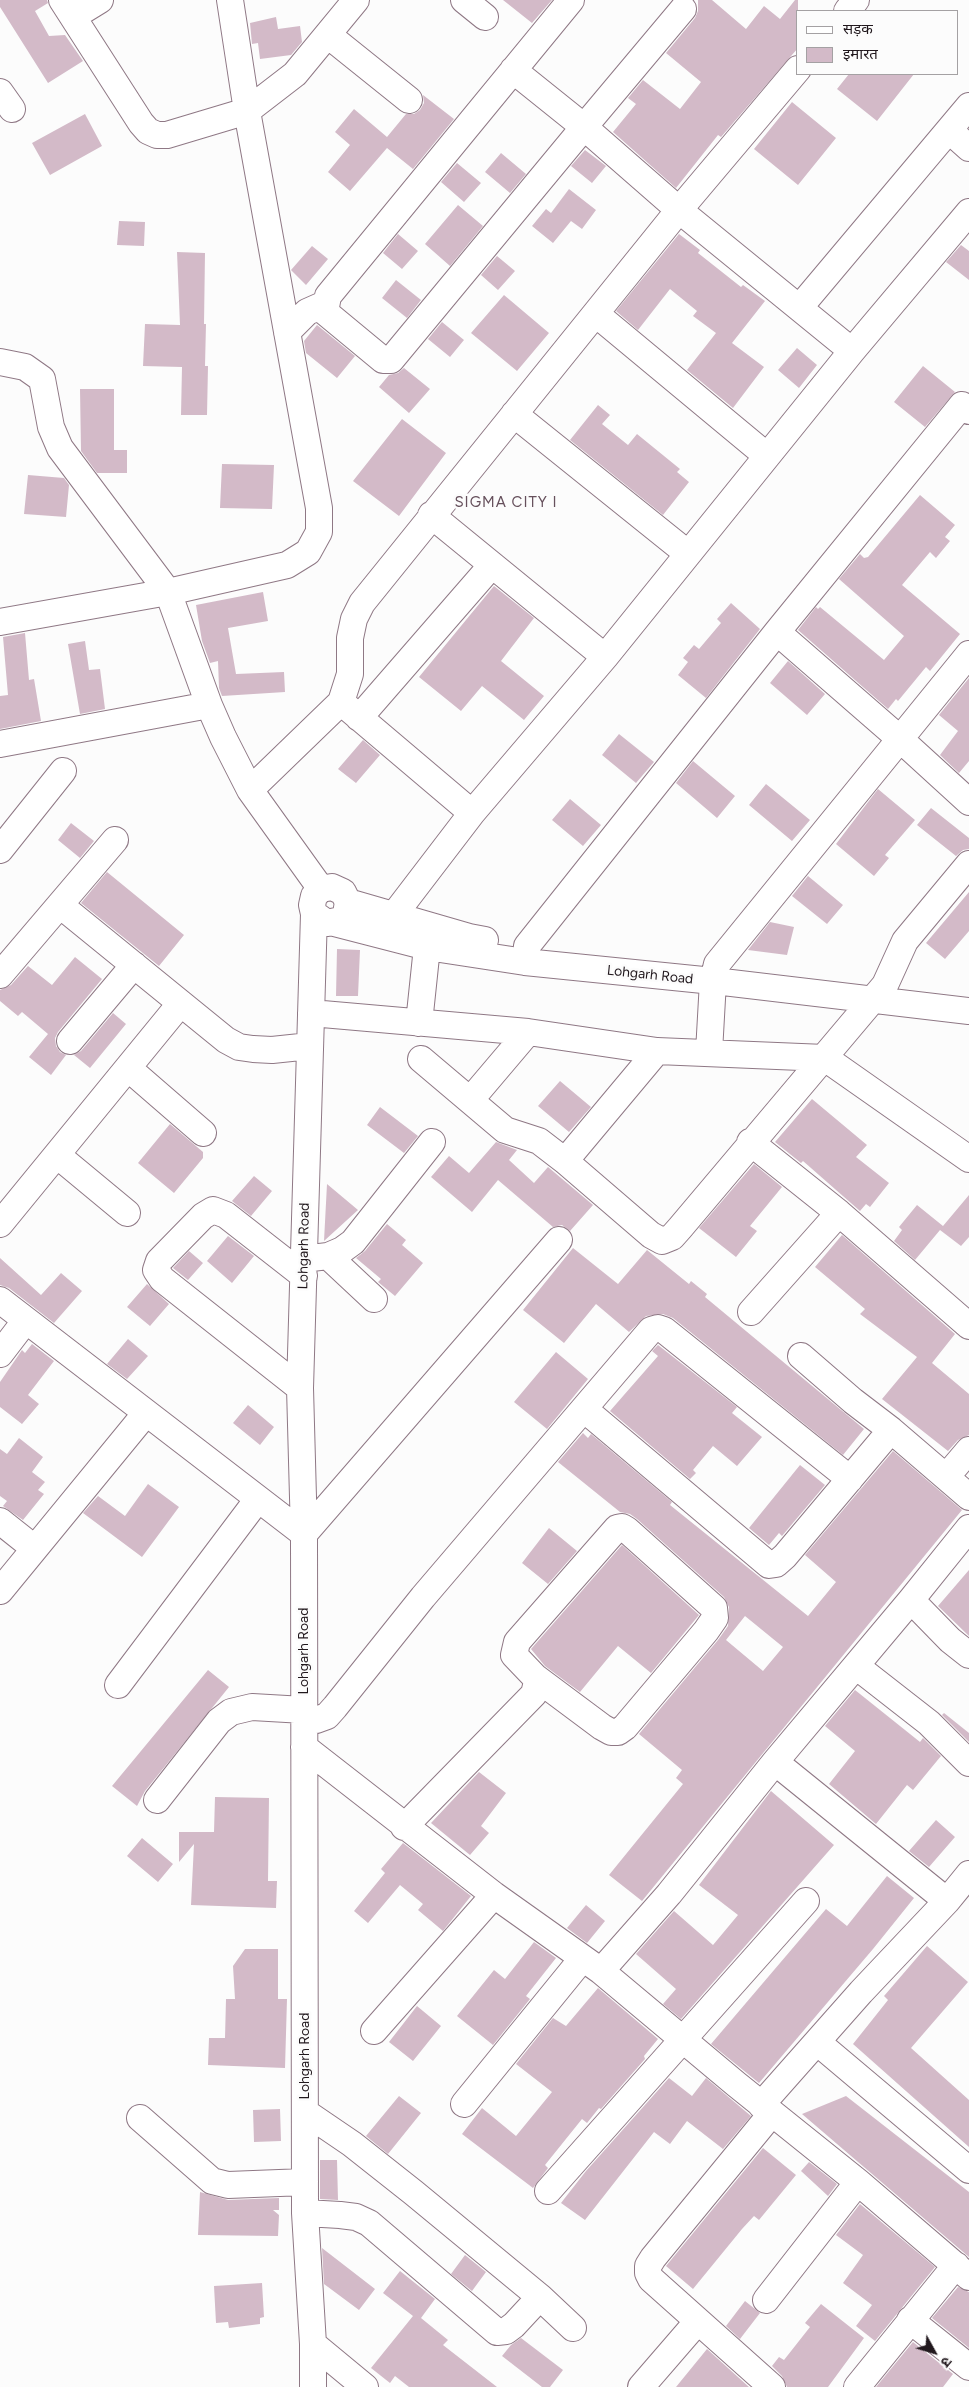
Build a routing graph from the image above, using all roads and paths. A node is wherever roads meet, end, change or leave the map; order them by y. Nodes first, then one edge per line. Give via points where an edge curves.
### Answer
1 (100, 0) edge
2 (230, 0) edge
3 (356, 0) edge
4 (464, 0) edge
5 (571, 0) edge
6 (856, 0) edge
7 (682, 3) edge
8 (68, 8) edge
9 (848, 10) edge
10 (485, 17) dead end
11 (328, 35) junction
12 (513, 70) junction
13 (796, 71) edge
14 (408, 100) dead end
15 (969, 106) edge
16 (247, 111) junction
17 (584, 127) junction
18 (959, 139) edge
19 (679, 210) junction
20 (969, 212) edge
21 (325, 304) junction
22 (800, 307) junction
23 (596, 314) junction
24 (287, 332) junction
25 (852, 350) junction
26 (0, 362) edge
27 (967, 404) edge
28 (514, 414) junction
29 (767, 456) junction
30 (431, 515) junction
31 (687, 554) junction
32 (492, 565) junction
33 (168, 592) junction
34 (0, 622) edge
35 (777, 632) junction
36 (969, 654) edge
37 (605, 657) junction
38 (209, 705) junction
39 (350, 710) junction
40 (900, 739) junction
41 (0, 744) edge
42 (63, 771) dead end
43 (250, 790) junction
44 (969, 802) edge
45 (472, 813) junction
46 (115, 840) dead end
47 (0, 850) edge
48 (969, 864) edge
49 (60, 905) junction
50 (332, 913) junction
51 (389, 926) junction
52 (427, 947) junction
53 (526, 954) junction
54 (134, 965) junction
55 (715, 973) junction
56 (0, 975) edge
57 (878, 993) junction
58 (969, 994) edge
59 (180, 1004) junction
60 (969, 1011) edge
61 (311, 1014) junction
62 (419, 1023) junction
63 (528, 1032) junction
64 (70, 1041) dead end
65 (310, 1046) junction
66 (658, 1051) junction
67 (709, 1052) junction
68 (825, 1058) junction
69 (421, 1059) dead end
70 (128, 1068) junction
71 (478, 1091) dead end
72 (204, 1133) dead end
73 (432, 1142) dead end
74 (750, 1142) junction
75 (57, 1155) junction
76 (969, 1159) edge
77 (565, 1161) junction
78 (126, 1212) dead end
79 (839, 1213) junction
80 (0, 1224) edge
81 (559, 1240) dead end
82 (312, 1264) junction
83 (374, 1299) dead end
84 (0, 1300) edge
85 (751, 1312) dead end
86 (26, 1320) junction
87 (969, 1326) edge
88 (0, 1354) edge
89 (801, 1356) dead end
90 (300, 1388) junction
91 (584, 1409) junction
92 (146, 1413) junction
93 (891, 1430) junction
94 (969, 1450) edge
95 (947, 1476) junction
96 (850, 1479) junction
97 (969, 1497) edge
98 (258, 1499) junction
99 (0, 1521) edge
100 (969, 1528) edge
101 (304, 1534) junction
102 (34, 1548) junction
103 (0, 1591) edge
104 (912, 1600) junction
105 (969, 1655) edge
106 (856, 1666) junction
107 (535, 1677) junction
108 (118, 1685) dead end
109 (304, 1715) junction
110 (304, 1747) junction
111 (775, 1762) junction
112 (969, 1763) edge
113 (157, 1800) dead end
114 (404, 1827) junction
115 (969, 1874) edge
116 (494, 1895) junction
117 (806, 1900) dead end
118 (947, 1901) junction
119 (592, 1965) junction
120 (374, 2031) dead end
121 (683, 2038) junction
122 (817, 2042) junction
123 (464, 2104) dead end
124 (767, 2109) junction
125 (305, 2112) junction
126 (140, 2118) dead end
127 (969, 2170) edge
128 (305, 2182) junction
129 (858, 2182) junction
130 (548, 2191) dead end
131 (305, 2213) junction
132 (962, 2271) edge
133 (540, 2297) junction
134 (766, 2300) dead end
135 (910, 2320) junction
136 (698, 2321) junction
137 (573, 2328) dead end
138 (313, 2344) junction
139 (969, 2367) edge
140 (860, 2386) edge
141 (313, 2387) edge
142 (365, 2387) edge
143 (640, 2387) edge
144 (772, 2387) edge

1 - 8 street
2 - 16 street
3 - 11 street
4 - 10 street
5 - 12 street
6 - 9 street
7 - 17 street
8 - 16 street via 148,131 166,135
11 - 14 street
11 - 16 street via 296,74
12 - 17 street
12 - 21 street via 328,296
13 - 19 street
15 - 18 street
16 - 24 street
17 - 19 street
17 - 21 street via 391,360 383,360 325,312
18 - 22 street
19 - 22 street
19 - 23 street
20 - 25 street
21 - 24 street via 307,312
22 - 25 street
23 - 28 street
23 - 29 street
24 - 33 street via 319,508 319,532 308,552 287,565
25 - 29 street
26 - 33 street via 25,367 42,379 51,426 60,448
27 - 35 street
28 - 30 street
28 - 31 street
29 - 31 street
30 - 32 street
30 - 39 street via 362,603 354,619 350,638
31 - 37 street
32 - 37 street
32 - 39 street
33 - 34 street
33 - 38 street
35 - 40 street
35 - 53 street
36 - 40 street
37 - 45 street
38 - 41 street
38 - 43 street
39 - 43 street
39 - 45 street
40 - 44 street
40 - 55 street
42 - 47 street
43 - 50 street via 321,889 314,896 312,905
45 - 51 street
46 - 49 street
48 - 57 street via 904,941
49 - 54 street
49 - 56 street
50 - 51 street, Lohgarh Road
50 - 61 street, Lohgarh Road
51 - 52 street, Lohgarh Road
51 - 53 street via 469,938
52 - 53 street, Lohgarh Road
52 - 62 street
53 - 55 street, Lohgarh Road
54 - 59 street
54 - 64 street
55 - 57 street, Lohgarh Road
55 - 67 street
57 - 58 street
57 - 60 street, Lohgarh Road
57 - 68 street
59 - 65 street via 239,1047 272,1050
59 - 70 street
61 - 62 street
61 - 65 street, Lohgarh Road
62 - 63 street
63 - 66 street
63 - 71 street
65 - 82 street, Lohgarh Road
66 - 67 street
66 - 77 street
67 - 68 street
68 - 74 street
68 - 76 street
69 - 77 street via 505,1130 539,1141
70 - 72 street
70 - 75 street
73 - 82 street via 353,1242
74 - 77 street via 680,1228 672,1237 662,1241
74 - 79 street
75 - 78 street
75 - 80 street
79 - 85 street
79 - 87 street
81 - 101 street
82 - 83 street
82 - 90 street, Lohgarh Road
82 - 90 street via 212,1210 159,1261 156,1270 162,1279
84 - 86 street
86 - 88 street
86 - 92 street
89 - 93 street via 853,1402
90 - 101 street, Lohgarh Road
91 - 96 street via 644,1337 658,1328
91 - 96 street via 769,1565 776,1564 785,1556
91 - 109 street via 423,1597 336,1708 316,1720
92 - 98 street
92 - 102 street
93 - 95 street
93 - 96 street
94 - 95 street
95 - 97 street
98 - 101 street
98 - 108 street
99 - 102 street
100 - 104 street
101 - 109 street, Lohgarh Road
102 - 103 street
104 - 105 street
104 - 106 street
106 - 111 street
106 - 112 street via 928,1723
107 - 107 street via 514,1655 518,1642 617,1528 626,1530 714,1608 715,1618 706,1631 618,1732 602,1727
107 - 114 street via 534,1694
109 - 110 street, Lohgarh Road
109 - 113 street via 252,1707 231,1712 219,1721
110 - 114 street
110 - 125 street, Lohgarh Road
111 - 118 street
111 - 119 street via 669,1894
114 - 116 street
115 - 118 street
116 - 119 street
116 - 120 street
117 - 121 street
118 - 122 street
119 - 121 street
119 - 123 street
121 - 124 street
121 - 130 street
122 - 124 street
122 - 127 street
124 - 129 street
124 - 136 street via 648,2266 651,2279
125 - 128 street, Lohgarh Road
125 - 133 street via 352,2144
126 - 128 street via 212,2181 228,2184
128 - 131 street, Lohgarh Road
129 - 132 street
129 - 134 street
131 - 133 street via 356,2217 368,2223 497,2332 506,2331 514,2325
131 - 138 street, Lohgarh Road
132 - 135 street
133 - 137 street
135 - 139 street
135 - 140 street
136 - 143 street
136 - 144 street
138 - 141 street, Lohgarh Road
138 - 142 street

